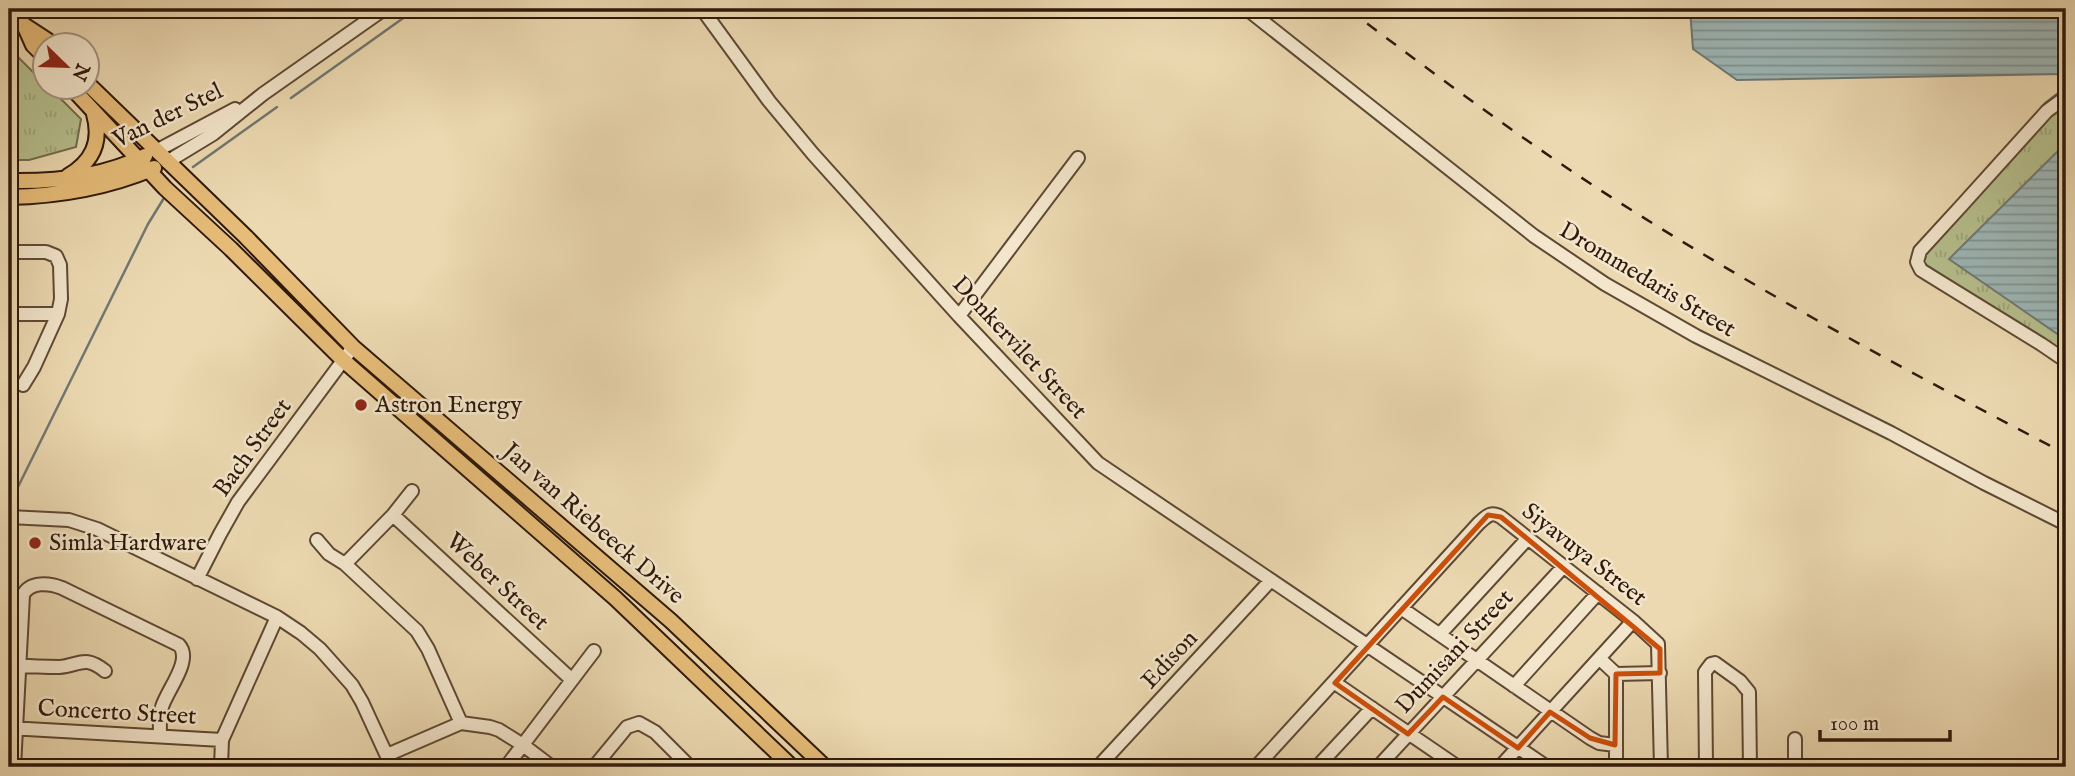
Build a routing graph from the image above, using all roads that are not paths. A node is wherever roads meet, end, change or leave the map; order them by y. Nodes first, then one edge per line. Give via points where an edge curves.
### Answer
1 (384, 9) edge
2 (702, 9) edge
3 (1247, 9) edge
4 (9, 10) edge
5 (24, 25) junction
6 (35, 32) edge
7 (32, 43) edge
8 (263, 94) junction
9 (2066, 97) edge
10 (102, 98) edge
11 (84, 102) edge
12 (93, 112) junction
13 (156, 151) junction
14 (1078, 158) dead end
15 (167, 162) junction
16 (143, 165) junction
17 (63, 178) junction
18 (118, 180) junction
19 (9, 181) edge
20 (163, 186) junction
21 (9, 197) edge
22 (9, 252) edge
23 (9, 314) edge
24 (58, 314) junction
25 (959, 316) junction
26 (353, 347) junction
27 (343, 360) junction
28 (2066, 361) edge
29 (23, 385) dead end
30 (412, 491) dead end
31 (393, 514) junction
32 (9, 517) edge
33 (2066, 524) edge
34 (1528, 538) junction
35 (317, 540) dead end
36 (345, 564) junction
37 (1564, 566) junction
38 (197, 579) junction
39 (1271, 580) junction
40 (1598, 593) junction
41 (1401, 608) junction
42 (277, 617) junction
43 (1633, 621) junction
44 (1440, 634) junction
45 (1369, 645) junction
46 (594, 650) dead end
47 (1600, 659) junction
48 (1476, 660) junction
49 (14, 665) edge
50 (105, 671) dead end
51 (1660, 673) junction
52 (1616, 674) junction
53 (572, 680) junction
54 (1335, 683) junction
55 (1514, 686) junction
56 (1443, 697) junction
57 (1372, 708) junction
58 (1550, 712) junction
59 (461, 723) junction
60 (12, 728) edge
61 (1408, 734) junction
62 (160, 736) junction
63 (1795, 739) dead end
64 (222, 740) junction
65 (523, 745) junction
66 (1615, 745) junction
67 (1518, 748) junction
68 (390, 761) edge
69 (1442, 763) edge
70 (682, 765) edge
71 (14, 767) edge
72 (220, 767) edge
73 (506, 767) edge
74 (552, 767) edge
75 (594, 767) edge
76 (792, 767) edge
77 (825, 767) edge
78 (1098, 767) edge
79 (1256, 767) edge
80 (1317, 767) edge
81 (1378, 767) edge
82 (1458, 767) edge
83 (1500, 767) edge
84 (1548, 767) edge
85 (1616, 767) edge
86 (1661, 767) edge
87 (1706, 767) edge
88 (1750, 767) edge
89 (1795, 767) edge

1 - 8 street, Van der Stel
2 - 25 street, Donkervilet Street via 810,150
3 - 33 street, Drommedaris Street via 1534,236 1605,284 1696,336
4 - 5 main road
5 - 6 main road
5 - 7 main road
8 - 13 street, Van der Stel
8 - 15 street, Van der Stel via 214,134
9 - 28 street via 2047,111 1920,251 1917,262 1921,270
10 - 13 main road, Jan van Riebeeck Drive
11 - 12 main road, Jan van Riebeeck Drive
12 - 16 main road, Jan van Riebeeck Drive
12 - 17 main road via 96,148 83,165
13 - 15 main road, Jan van Riebeeck Drive
13 - 16 main road, Van der Stel
14 - 25 street
15 - 16 main road, Van der Stel
15 - 26 main road, Jan van Riebeeck Drive
16 - 17 main road, Van der Stel
16 - 18 main road, Van der Stel
16 - 20 main road, Jan van Riebeeck Drive
17 - 19 main road, Van der Stel
18 - 20 main road
18 - 21 main road, Van der Stel via 73,191
20 - 27 main road, Jan van Riebeeck Drive
22 - 24 street via 56,256 60,265
23 - 24 street
24 - 29 street
25 - 39 street, Donkervilet Street via 1098,463
26 - 27 street, Bach Street
26 - 77 main road, Jan van Riebeeck Drive via 619,575
27 - 38 street, Bach Street via 239,502
27 - 76 main road, Jan van Riebeeck Drive via 615,598
30 - 31 street
31 - 36 street
31 - 53 street, Weber Street
32 - 38 street via 78,522
34 - 37 street, Siyavuya Street
34 - 41 street, Siyavuya Street via 1501,517 1488,515
34 - 44 street
35 - 36 street
36 - 59 street via 424,639
37 - 40 street, Siyavuya Street
37 - 48 street, Dumisani Street
38 - 42 street
39 - 45 street, Donkervilet Street
39 - 78 street, Edison
40 - 43 street, Siyavuya Street
40 - 55 street
41 - 44 street
41 - 45 street, Siyavuya Street
42 - 64 street
42 - 68 street via 320,649 340,671 362,702
43 - 47 street
43 - 51 street, Siyavuya Street via 1658,644
44 - 48 street
45 - 54 street, Siyavuya Street
45 - 56 street, Donkervilet Street
46 - 53 street
47 - 52 street
47 - 58 street
48 - 55 street
48 - 56 street, Dumisani Street
49 - 50 street via 61,667 80,661
49 - 60 street
49 - 62 street via 23,595 34,585 56,586 183,649 184,659 160,712
51 - 52 street
51 - 86 street, Siyavuya Street
52 - 66 street
53 - 65 street
54 - 57 street
54 - 79 street, Siyavuya Street
55 - 58 street
56 - 61 street, Dumisani Street
56 - 67 street, Donkervilet Street
57 - 61 street
57 - 80 street
58 - 66 street via 1599,743
58 - 67 street
59 - 65 street via 499,730
59 - 68 street
60 - 62 street, Concerto Street
60 - 71 street
61 - 69 street
61 - 81 street, Dumisani Street
62 - 64 street, Concerto Street
63 - 89 street
64 - 72 street
65 - 73 street
65 - 74 street
66 - 85 street
67 - 83 street
67 - 84 street, Donkervilet Street
69 - 82 street
70 - 75 street via 655,732 639,723 627,727
87 - 88 street via 1705,680 1707,667 1715,663 1749,692

